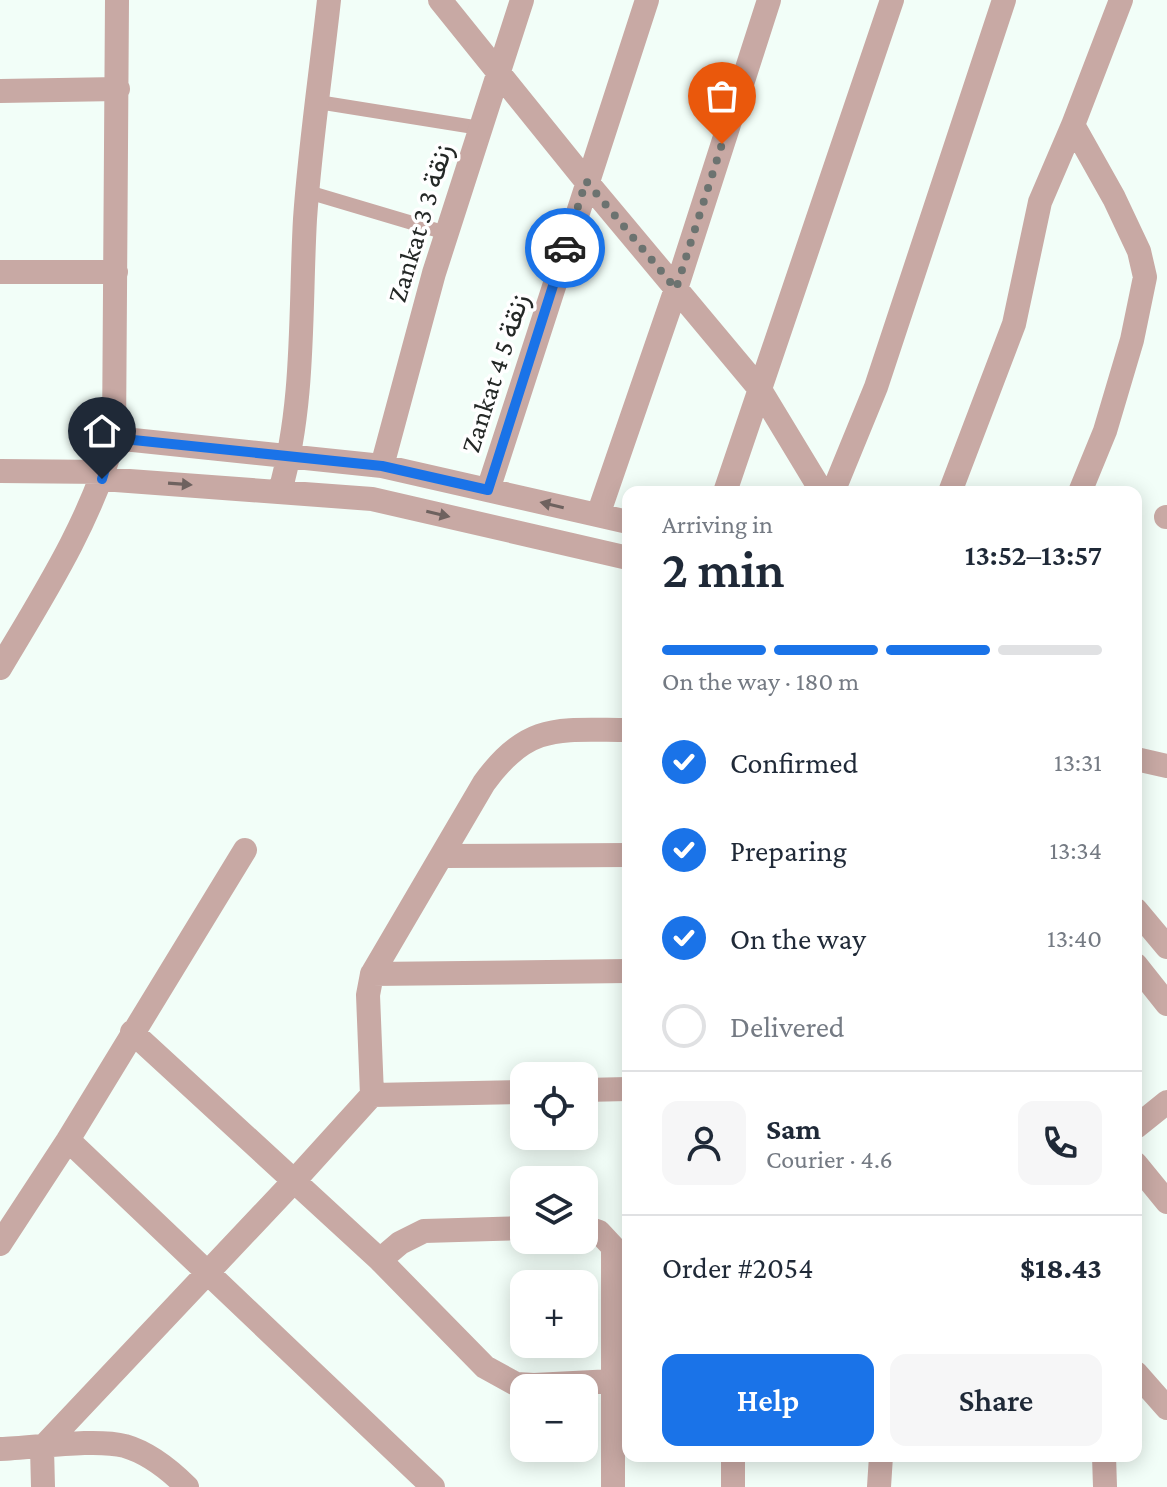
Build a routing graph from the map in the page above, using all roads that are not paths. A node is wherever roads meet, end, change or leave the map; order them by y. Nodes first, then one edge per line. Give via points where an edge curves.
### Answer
1 (117, 0) edge
2 (329, 0) edge
3 (440, 0) edge
4 (522, 0) edge
5 (647, 0) edge
6 (769, 0) edge
7 (892, 0) edge
8 (1004, 0) edge
9 (1121, 0) edge
10 (498, 75) junction
11 (118, 89) junction
12 (0, 91) edge
13 (318, 102) junction
14 (1073, 125) junction
15 (480, 128) junction
16 (586, 181) junction
17 (308, 192) junction
18 (446, 233) junction
19 (0, 272) edge
20 (116, 272) junction
21 (676, 289) junction
22 (759, 388) junction
23 (114, 438) junction
24 (290, 455) junction
25 (382, 466) junction
26 (0, 471) edge
27 (104, 475) junction
28 (727, 486) edge
29 (818, 486) edge
30 (835, 486) edge
31 (952, 486) edge
32 (1082, 486) edge
33 (488, 490) junction
34 (280, 491) junction
35 (598, 515) junction
36 (622, 521) edge
37 (622, 557) edge
38 (0, 668) edge
39 (622, 730) edge
40 (1142, 760) edge
41 (1167, 766) edge
42 (245, 850) dead end
43 (622, 855) edge
44 (442, 856) junction
45 (1142, 917) edge
46 (1167, 947) edge
47 (622, 971) edge
48 (1142, 973) edge
49 (372, 974) junction
50 (1167, 1004) edge
51 (132, 1032) junction
52 (622, 1089) edge
53 (598, 1090) edge
54 (510, 1092) edge
55 (372, 1095) junction
56 (1167, 1102) edge
57 (1142, 1122) edge
58 (68, 1140) junction
59 (1142, 1171) edge
60 (295, 1180) junction
61 (1167, 1202) edge
62 (510, 1228) edge
63 (598, 1232) edge
64 (0, 1244) edge
65 (380, 1260) junction
66 (207, 1272) junction
67 (1142, 1380) edge
68 (613, 1381) junction
69 (1167, 1408) edge
70 (42, 1448) junction
71 (0, 1449) edge
72 (733, 1462) edge
73 (881, 1462) edge
74 (1104, 1462) edge
75 (43, 1487) edge
76 (187, 1487) edge
77 (433, 1487) edge
78 (613, 1487) edge
79 (733, 1487) edge
80 (879, 1487) edge
81 (1105, 1487) edge

1 - 11 street
2 - 13 street
3 - 10 street
4 - 10 street, Zankat 3 زنقة 3
5 - 16 street, Zankat 4 زنقة 5
6 - 21 street
7 - 22 street
8 - 30 street via 876,387
9 - 14 street
10 - 15 street, Zankat 3 زنقة 3
10 - 16 street
11 - 12 street
11 - 20 street
13 - 15 lane
13 - 17 street
14 - 31 street via 1036,216 1014,324
14 - 32 street via 1114,198 1145,277 1105,431
15 - 18 street, Zankat 3 زنقة 3
16 - 21 street
16 - 33 street, Zankat 4 زنقة 5
17 - 18 lane
17 - 24 street
18 - 25 street, Zankat 3 زنقة 3
19 - 20 street
20 - 23 street
21 - 22 street
21 - 35 street
22 - 28 street
22 - 29 street
23 - 24 street
23 - 27 street
24 - 25 street
24 - 34 street
25 - 33 street
26 - 27 street
27 -> 34 street
27 - 38 street via 52,581
35 -> 33 street
34 -> 37 street via 372,499
35 - 36 street
39 - 44 street via 558,732 515,747 484,783
40 - 41 street
42 - 51 street
43 - 44 street
44 - 49 street
45 - 46 street
47 - 49 street
48 - 50 street
49 - 55 street
51 - 58 street
51 - 60 street
52 - 53 street
54 - 55 street
55 - 60 street
56 - 57 street
58 - 64 street
58 - 66 street
59 - 61 street
60 - 65 street
60 - 66 street
62 - 65 street via 424,1231
63 - 68 street via 613,1247
65 - 68 street via 499,1376 534,1385
66 - 70 street
66 - 77 street
67 - 69 street
68 - 78 street
70 - 71 street
70 - 75 street
70 - 76 street via 104,1443 126,1447 152,1458
72 - 79 street
73 - 80 street
74 - 81 street

